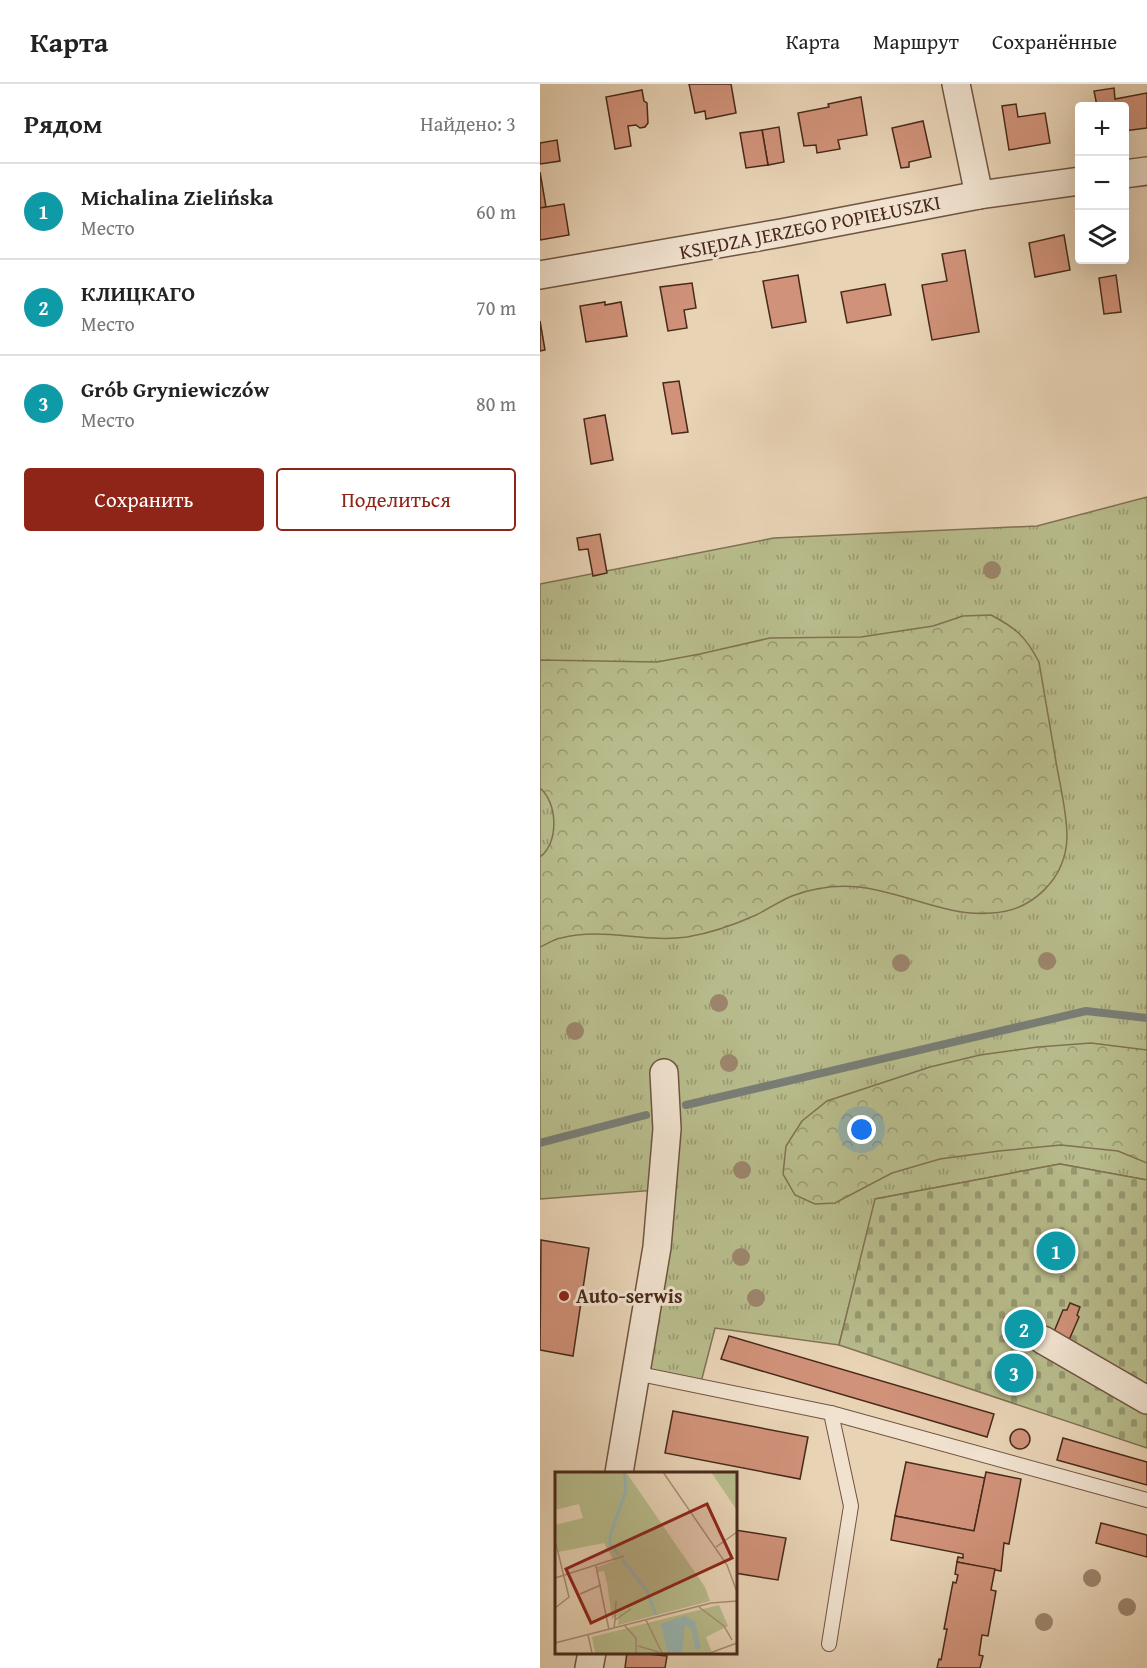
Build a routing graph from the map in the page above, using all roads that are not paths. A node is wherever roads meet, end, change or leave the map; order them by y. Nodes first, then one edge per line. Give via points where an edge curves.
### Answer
1 (956, 84) edge
2 (1147, 171) edge
3 (1129, 173) edge
4 (1075, 181) edge
5 (979, 195) junction
6 (540, 275) edge
7 (664, 1072) dead end
8 (1043, 1340) dead end
9 (635, 1373) junction
10 (1147, 1400) edge
11 (831, 1413) junction
12 (619, 1472) edge
13 (1147, 1500) edge
14 (829, 1644) dead end
15 (591, 1653) edge
16 (589, 1668) edge

1 - 5 street
2 - 3 street
4 - 5 street, KSIĘDZA JERZEGO POPIEŁUSZKI
5 - 6 street, KSIĘDZA JERZEGO POPIEŁUSZKI
7 - 9 street via 667,1129 657,1246
8 - 10 street
9 - 11 lane
9 - 12 street
11 - 13 lane
11 - 14 lane via 851,1506
15 - 16 street

